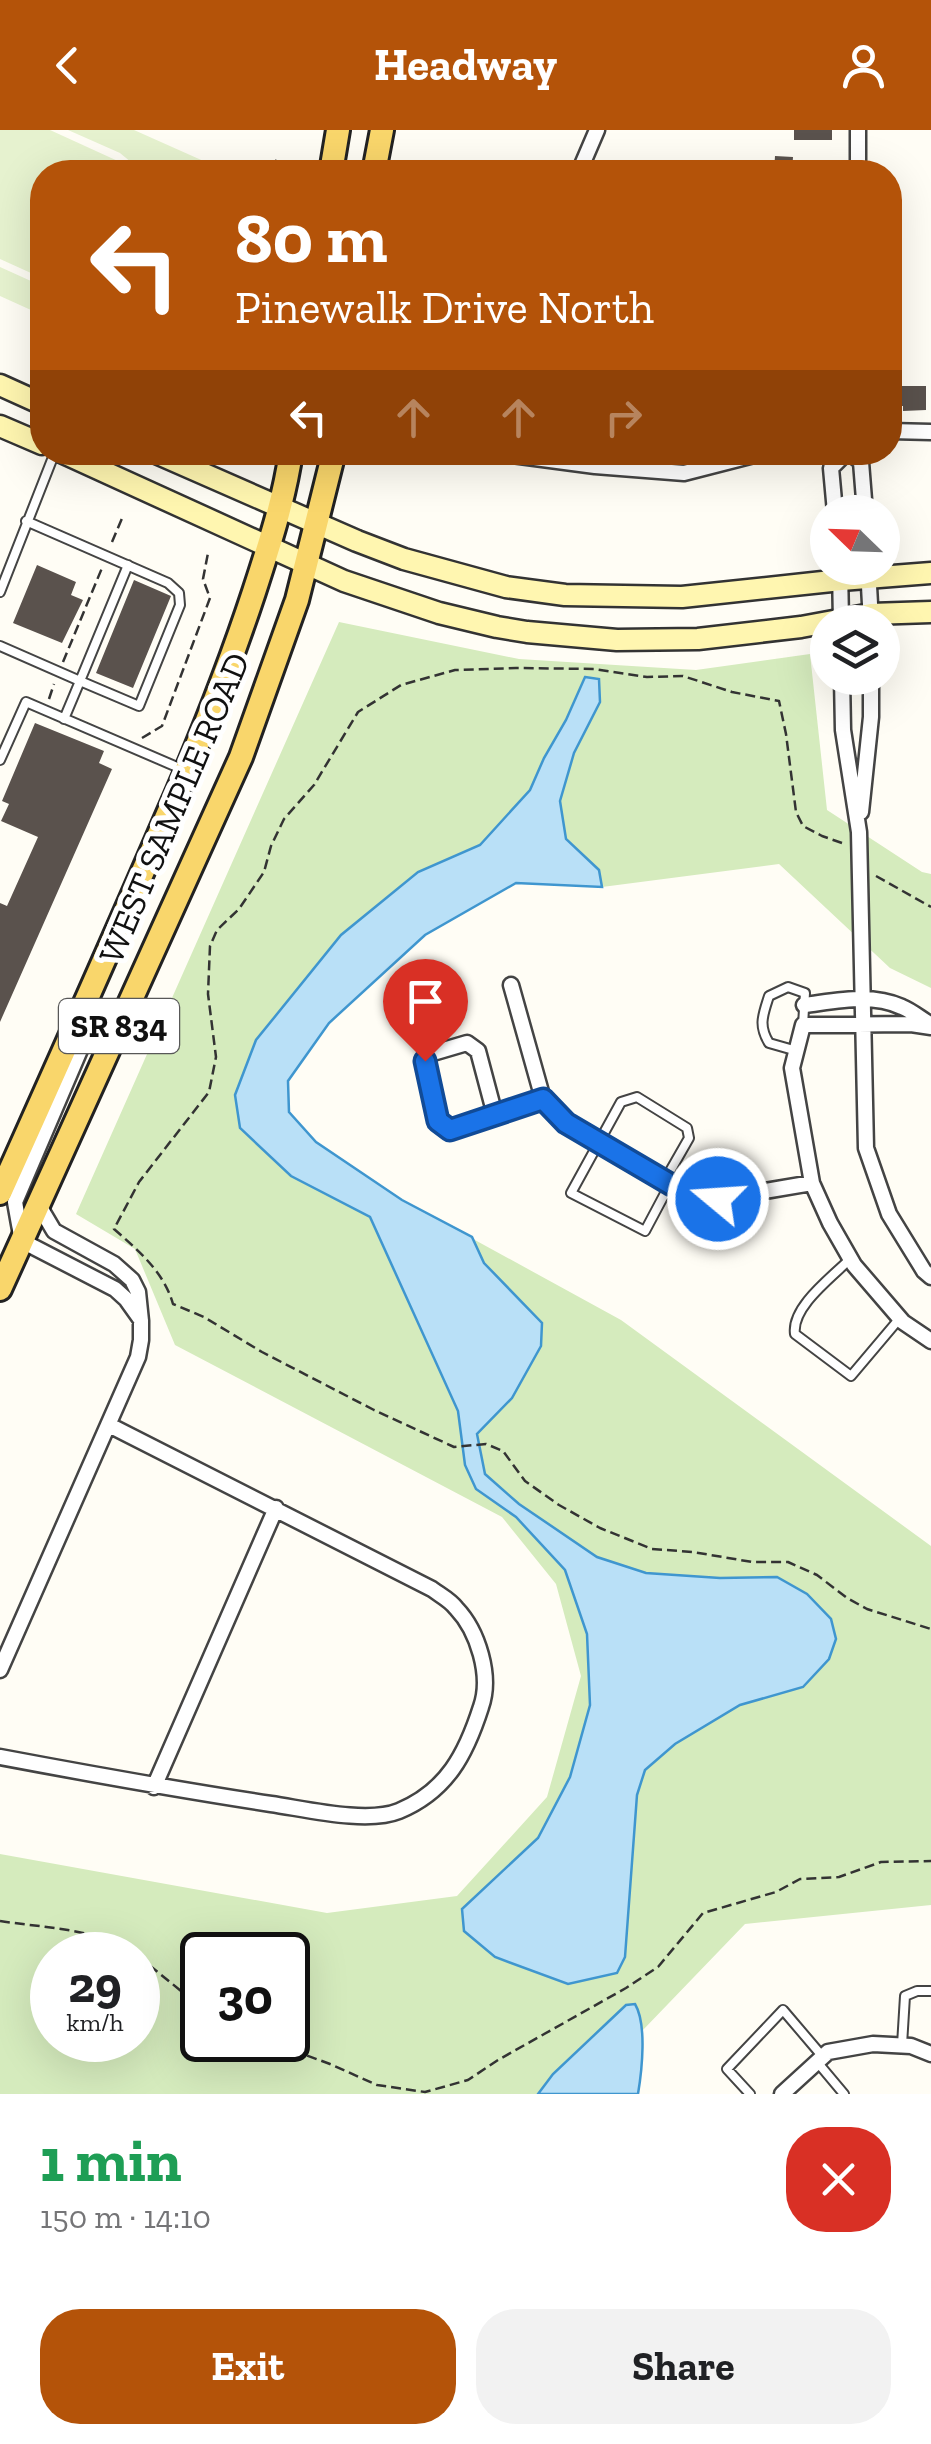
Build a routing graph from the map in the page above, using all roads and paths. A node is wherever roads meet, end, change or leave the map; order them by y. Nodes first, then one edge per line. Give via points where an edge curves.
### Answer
1 (338, 130) edge
2 (382, 130) edge
3 (598, 130) edge
4 (858, 130) edge
5 (333, 160) edge
6 (376, 160) edge
7 (584, 160) edge
8 (858, 160) edge
9 (0, 385) edge
10 (30, 399) edge
11 (0, 426) edge
12 (902, 431) edge
13 (931, 432) edge
14 (30, 439) edge
15 (52, 465) edge
16 (87, 465) edge
17 (184, 465) edge
18 (288, 465) edge
19 (331, 465) edge
20 (587, 465) edge
21 (715, 465) edge
22 (833, 465) edge
23 (860, 465) edge
24 (833, 495) edge
25 (863, 495) edge
26 (280, 507) junction
27 (124, 516) dead end
28 (26, 521) junction
29 (317, 523) junction
30 (269, 546) junction
31 (208, 553) dead end
32 (107, 556) junction
33 (305, 563) junction
34 (128, 565) junction
35 (900, 573) edge
36 (931, 573) edge
37 (810, 578) edge
38 (119, 586) junction
39 (129, 590) dead end
40 (0, 592) edge
41 (112, 604) junction
42 (167, 606) dead end
43 (122, 608) dead end
44 (178, 611) junction
45 (931, 612) edge
46 (900, 615) edge
47 (160, 623) dead end
48 (103, 626) junction
49 (810, 626) edge
50 (171, 628) junction
51 (112, 631) dead end
52 (0, 646) edge
53 (150, 646) dead end
54 (93, 650) junction
55 (162, 651) junction
56 (103, 654) dead end
57 (87, 664) junction
58 (98, 668) dead end
59 (141, 670) dead end
60 (60, 671) junction
61 (152, 674) junction
62 (80, 680) junction
63 (135, 684) dead end
64 (146, 688) junction
65 (842, 695) edge
66 (871, 695) edge
67 (68, 709) junction
68 (64, 719) junction
69 (138, 740) dead end
70 (0, 760) edge
71 (187, 771) junction
72 (859, 832) junction
73 (860, 856) junction
74 (931, 908) edge
75 (511, 985) dead end
76 (862, 998) junction
77 (804, 1005) junction
78 (80, 1017) junction
79 (803, 1026) junction
80 (862, 1026) junction
81 (931, 1026) edge
82 (797, 1051) junction
83 (543, 1099) junction
84 (496, 1114) junction
85 (598, 1142) junction
86 (668, 1182) junction
87 (812, 1183) junction
88 (0, 1192) edge
89 (38, 1204) junction
90 (22, 1241) junction
91 (850, 1259) junction
92 (931, 1277) edge
93 (0, 1290) edge
94 (900, 1318) junction
95 (141, 1320) junction
96 (931, 1342) edge
97 (108, 1425) junction
98 (276, 1508) junction
99 (931, 1629) edge
100 (0, 1670) edge
101 (0, 1757) edge
102 (154, 1786) junction
103 (931, 1860) edge
104 (0, 1921) edge
105 (73, 1932) edge
106 (160, 1974) edge
107 (180, 1990) edge
108 (931, 1991) edge
109 (902, 2045) junction
110 (931, 2054) edge
111 (310, 2057) edge
112 (820, 2060) junction
113 (750, 2094) edge
114 (782, 2094) edge
115 (844, 2094) edge

1 - 5 main road
2 - 6 main road
3 - 7 street
4 - 8 street
9 - 10 main road
11 - 14 main road
12 - 13 street
15 - 28 lane
16 - 30 main road
17 - 26 main road
18 - 26 main road, WEST SAMPLE ROAD / SR 834
19 - 29 main road, WEST SAMPLE ROAD / SR 834
20 - 21 street via 684,473
22 - 24 street
23 - 25 street
26 - 29 main road
26 - 30 main road, WEST SAMPLE ROAD / SR 834
27 - 32 path
28 - 32 lane
28 - 40 lane
29 - 33 main road, WEST SAMPLE ROAD / SR 834
29 - 37 main road via 461,576 565,595 682,597
30 - 33 main road
30 - 71 main road, WEST SAMPLE ROAD / SR 834
31 - 69 path via 203,579 210,598 162,726
32 - 34 lane
32 - 60 path
33 - 49 main road via 438,612 541,634 698,640
33 - 89 main road, WEST SAMPLE ROAD / SR 834 via 241,757
34 - 38 lane
34 - 44 lane via 179,593
35 - 36 main road
38 - 39 lane
38 - 41 lane
41 - 43 lane
41 - 48 lane
42 - 44 lane
44 - 50 lane
45 - 46 main road
47 - 50 lane
48 - 51 lane
48 - 54 lane
50 - 55 lane
52 - 60 lane
53 - 55 lane
54 - 56 lane
54 - 57 lane
55 - 61 lane
57 - 58 lane
57 - 62 lane
59 - 61 lane
60 - 62 lane
60 - 67 path via 48,698
61 - 64 lane
62 - 64 lane via 140,706
62 - 67 lane
63 - 64 lane
65 - 72 street
66 - 72 street
67 - 68 lane
68 - 70 lane via 26,702
68 - 71 lane
71 - 78 main road, WEST SAMPLE ROAD / SR 834
72 - 73 street
73 - 74 path via 878,878
73 - 76 street
73 - 99 path via 803,826 779,701 683,676 647,678 594,668 456,670 401,685 358,712 314,786 284,820 264,872 217,930 210,946 216,1057 209,1092 139,1182 114,1229 142,1254 173,1304 454,1447 486,1444 503,1451 524,1481 600,1528 652,1549 788,1562 867,1609
75 - 83 street
76 - 77 street
76 - 80 street
76 - 81 street via 903,1007
77 - 79 lane
77 - 82 lane via 805,993 788,987 769,996 763,1016 769,1043
78 - 88 main road, WEST SAMPLE ROAD / SR 834
78 - 90 street via 82,1044 14,1202
79 - 80 street
79 - 82 street
80 - 81 street
80 - 92 street via 866,1148 888,1214
82 - 87 street via 792,1068
83 - 84 street
83 - 85 street
84 - 84 street via 450,1130 438,1121 425,1061 468,1043 478,1051
85 - 86 street
85 - 86 lane via 621,1102 637,1097 686,1128 689,1138
85 - 86 lane via 571,1192 644,1231
86 - 87 street via 718,1199
87 - 91 street
89 - 90 main road, WEST SAMPLE ROAD / SR 834
89 - 95 street via 54,1231 132,1280
90 - 93 main road, WEST SAMPLE ROAD / SR 834
90 - 95 street via 115,1289
91 - 94 street
91 - 94 lane via 798,1314 795,1334 850,1376
94 - 96 street
95 - 97 street via 138,1357
97 - 98 street
97 - 100 street
98 - 102 street
98 - 102 street via 432,1588 456,1607 476,1636 483,1671 484,1701 469,1742 430,1794 396,1812 354,1816
101 - 102 street
103 - 111 path via 880,1862 839,1877 800,1879 704,1912 658,1967 468,2080 425,2092 377,2085
104 - 105 path
106 - 107 path
108 - 109 lane via 905,1996
109 - 110 street
109 - 112 street via 828,2052
112 - 113 lane via 783,2010 727,2069
112 - 114 street
112 - 115 lane

